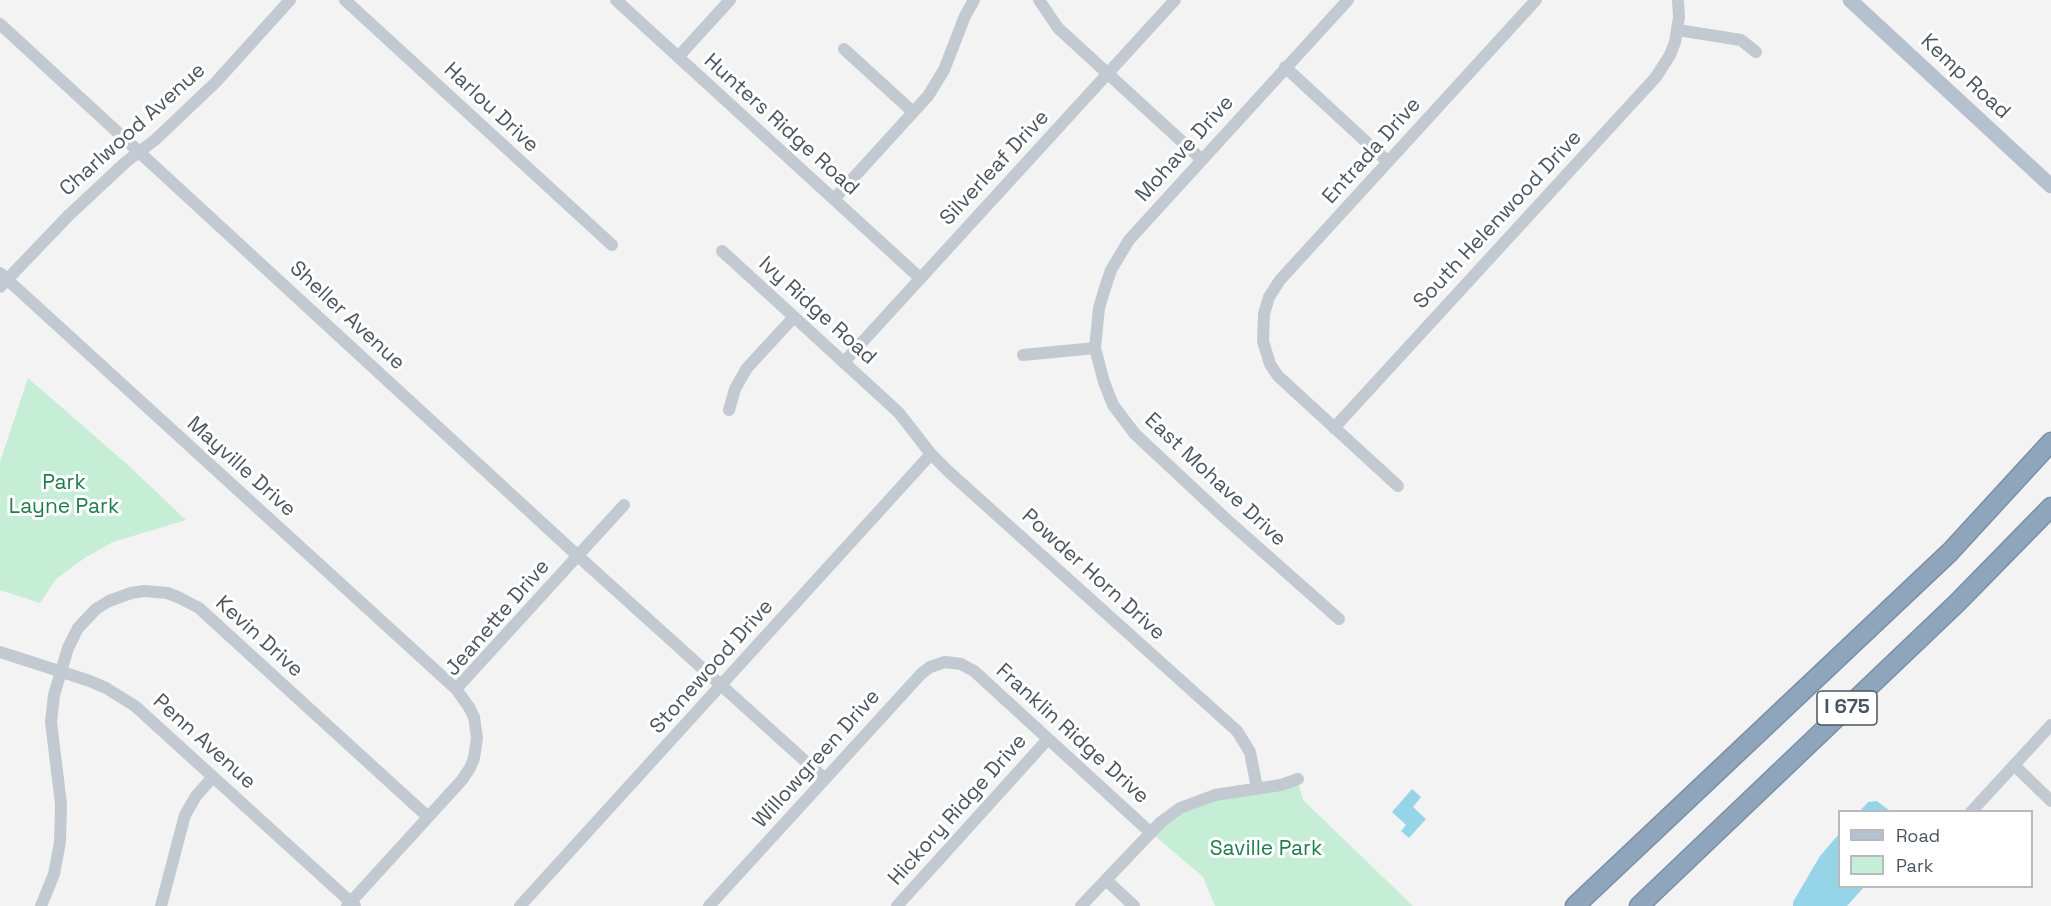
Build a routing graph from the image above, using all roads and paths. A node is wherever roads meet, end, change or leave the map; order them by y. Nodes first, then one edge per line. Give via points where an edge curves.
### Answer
1 (290, 0) edge
2 (345, 0) edge
3 (616, 0) edge
4 (730, 0) edge
5 (974, 0) edge
6 (1039, 0) edge
7 (1175, 0) edge
8 (1348, 0) edge
9 (1536, 0) edge
10 (1678, 0) edge
11 (1850, 0) edge
12 (0, 24) edge
13 (1678, 30) junction
14 (844, 49) dead end
15 (1756, 52) dead end
16 (678, 57) junction
17 (1285, 67) junction
18 (1108, 74) junction
19 (913, 112) junction
20 (139, 152) junction
21 (1201, 159) junction
22 (1388, 162) junction
23 (2051, 186) edge
24 (834, 199) junction
25 (612, 245) dead end
26 (722, 251) dead end
27 (920, 278) junction
28 (2, 280) edge
29 (794, 317) junction
30 (1095, 348) junction
31 (1023, 355) dead end
32 (844, 362) junction
33 (885, 400) joint
34 (729, 410) dead end
35 (1334, 428) junction
36 (2051, 442) edge
37 (931, 454) junction
38 (1398, 486) dead end
39 (624, 505) dead end
40 (2051, 507) edge
41 (578, 556) junction
42 (1339, 620) dead end
43 (0, 652) edge
44 (966, 666) joint
45 (61, 671) junction
46 (722, 686) junction
47 (456, 689) junction
48 (2051, 725) edge
49 (1048, 740) junction
50 (2014, 765) junction
51 (213, 777) junction
52 (825, 779) junction
53 (1298, 779) dead end
54 (1257, 788) junction
55 (2051, 801) edge
56 (1973, 810) edge
57 (428, 817) junction
58 (1151, 832) junction
59 (1106, 880) junction
60 (351, 905) edge
61 (41, 906) edge
62 (161, 906) edge
63 (520, 906) edge
64 (709, 906) edge
65 (897, 906) edge
66 (1081, 906) edge
67 (1134, 906) edge
68 (1575, 906) edge
69 (1639, 906) edge

1 - 20 street, Charlwood Avenue via 216,82
2 - 25 street, Harlou Drive
3 - 16 street, Hunters Ridge Road
4 - 16 street
5 - 19 street via 944,70
6 - 18 street via 1058,28
7 - 18 street, Silverleaf Drive
8 - 17 street, Mohave Drive
9 - 22 street, Entrada Drive
10 - 13 street, South Helenwood Drive
11 - 23 main road, Kemp Road
12 - 20 street, Sheller Avenue
13 - 15 street via 1741,40
13 - 35 street, South Helenwood Drive via 1670,55 1656,77
14 - 19 street
16 - 24 street, Hunters Ridge Road
17 - 21 street, Mohave Drive
17 - 22 street
18 - 21 street
18 - 27 street, Silverleaf Drive
19 - 24 street
20 - 28 street, Charlwood Avenue
20 - 41 street, Sheller Avenue
21 - 30 street, Mohave Drive via 1117,258 1099,308
22 - 35 street, Entrada Drive via 1273,289 1264,314 1263,341 1270,364
24 - 27 street, Hunters Ridge Road
26 - 29 street, Ivy Ridge Road
27 - 32 street, Silverleaf Drive
28 - 47 street, Mayville Drive
29 - 32 street, Ivy Ridge Road
29 - 34 street via 747,368
30 - 31 street
30 - 42 street, East Mohave Drive via 1113,405 1135,434
32 - 33 street, Ivy Ridge Road
33 - 37 street, Powder Horn Drive
35 - 38 street
36 - 68 highway, I 675 via 1950,552
37 - 46 street, Stonewood Drive
37 - 54 street, Powder Horn Drive via 1237,731 1250,752
39 - 41 street, Jeanette Drive
40 - 69 highway, I 675 via 1958,603
41 - 46 street, Sheller Avenue
41 - 47 street, Jeanette Drive
43 - 45 street, Penn Avenue
44 - 49 street, Franklin Ridge Drive
44 - 52 street, Willowgreen Drive via 945,662 925,670
45 - 51 street, Penn Avenue via 128,701
45 - 57 street, Kevin Drive via 78,628 109,600 144,591 178,597 199,608
45 - 61 street, Kevin Drive via 51,722 61,804 60,842 54,874
46 - 52 street, Sheller Avenue
46 - 63 street, Stonewood Drive
47 - 57 street, Jeanette Drive via 474,717 477,748 462,780
48 - 50 street
49 - 58 street, Franklin Ridge Drive
49 - 65 street, Hickory Ridge Drive
50 - 55 street
50 - 56 street
51 - 60 street, Penn Avenue
51 - 62 street via 185,815
52 - 64 street, Willowgreen Drive
53 - 54 street
54 - 58 street via 1191,802
57 - 60 street, Jeanette Drive
58 - 59 street
59 - 66 street
59 - 67 street

